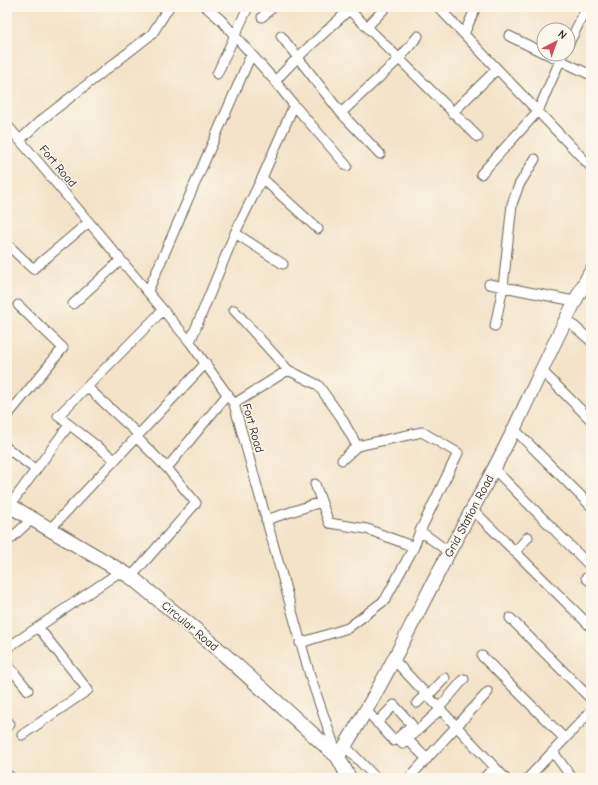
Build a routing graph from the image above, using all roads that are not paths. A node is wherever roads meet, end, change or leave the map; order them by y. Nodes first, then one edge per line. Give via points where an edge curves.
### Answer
1 (169, 7) edge
2 (206, 7) edge
3 (248, 7) edge
4 (273, 7) edge
5 (386, 7) edge
6 (438, 7) edge
7 (476, 7) edge
8 (587, 7) edge
9 (347, 9) edge
10 (262, 16) dead end
11 (367, 27) junction
12 (576, 29) edge
13 (464, 34) junction
14 (234, 36) junction
15 (281, 36) dead end
16 (418, 36) dead end
17 (509, 36) dead end
18 (536, 49) edge
19 (251, 55) junction
20 (298, 57) junction
21 (399, 59) junction
22 (560, 62) edge
23 (570, 62) edge
24 (497, 69) junction
25 (217, 74) dead end
26 (591, 75) edge
27 (275, 81) junction
28 (294, 105) junction
29 (538, 111) junction
30 (341, 113) junction
31 (452, 113) junction
32 (7, 125) edge
33 (478, 137) dead end
34 (20, 140) junction
35 (380, 154) dead end
36 (536, 160) dead end
37 (347, 166) dead end
38 (591, 167) edge
39 (481, 174) dead end
40 (262, 178) junction
41 (89, 222) junction
42 (318, 229) dead end
43 (235, 233) junction
44 (7, 244) edge
45 (121, 260) junction
46 (283, 264) dead end
47 (591, 271) edge
48 (489, 284) dead end
49 (502, 287) junction
50 (148, 291) junction
51 (574, 301) junction
52 (73, 304) dead end
53 (18, 305) dead end
54 (163, 310) junction
55 (234, 310) dead end
56 (566, 318) junction
57 (495, 326) dead end
58 (591, 341) edge
59 (190, 342) junction
60 (206, 363) junction
61 (288, 370) junction
62 (541, 370) junction
63 (87, 388) junction
64 (228, 394) junction
65 (234, 404) junction
66 (7, 416) edge
67 (591, 420) edge
68 (69, 425) junction
69 (514, 429) junction
70 (138, 436) junction
71 (357, 446) junction
72 (7, 448) edge
73 (115, 460) junction
74 (342, 460) dead end
75 (167, 468) junction
76 (35, 469) junction
77 (494, 469) junction
78 (315, 484) dead end
79 (321, 502) junction
80 (8, 504) edge
81 (591, 506) edge
82 (473, 510) junction
83 (32, 519) junction
84 (266, 520) junction
85 (51, 528) junction
86 (420, 531) junction
87 (528, 537) dead end
88 (7, 542) edge
89 (414, 547) junction
90 (450, 552) junction
91 (515, 552) junction
92 (591, 567) edge
93 (126, 574) junction
94 (510, 618) dead end
95 (38, 627) junction
96 (591, 627) edge
97 (300, 643) junction
98 (7, 648) edge
99 (482, 656) dead end
100 (394, 660) junction
101 (7, 664) edge
102 (445, 678) dead end
103 (464, 680) dead end
104 (28, 690) dead end
105 (488, 692) dead end
106 (427, 695) junction
107 (591, 699) edge
108 (417, 703) dead end
109 (440, 709) junction
110 (366, 710) junction
111 (591, 711) edge
112 (7, 721) edge
113 (377, 723) junction
114 (7, 726) edge
115 (457, 727) junction
116 (22, 735) dead end
117 (397, 738) junction
118 (565, 739) junction
119 (408, 740) junction
120 (341, 751) junction
121 (553, 752) junction
122 (427, 759) junction
123 (495, 767) junction
124 (7, 774) edge
125 (11, 778) edge
126 (349, 778) edge
127 (376, 778) edge
128 (409, 778) edge
129 (484, 778) edge
130 (505, 778) edge
131 (528, 778) edge
132 (572, 778) edge

1 - 34 street via 152,34 40,121
2 - 14 street
3 - 14 street
4 - 10 street
5 - 11 street
6 - 13 street
7 - 13 street
8 - 12 street
9 - 11 street
9 - 20 street
11 - 21 street
13 - 24 street
14 - 19 street
14 - 25 street
15 - 20 street
16 - 21 street
17 - 18 street
19 - 27 street
19 - 50 street
20 - 27 street
20 - 30 street
21 - 30 street
21 - 31 street
22 - 29 street
23 - 26 street
24 - 29 street
24 - 31 street
27 - 28 street
28 - 37 street
28 - 40 street
29 - 38 street
29 - 39 street
30 - 35 street
31 - 33 street
32 - 34 street, Fort Road
34 - 41 street, Fort Road
36 - 49 street via 519,185 512,204
40 - 42 street
40 - 43 street
41 - 44 street via 34,269
41 - 45 street, Fort Road
43 - 46 street
43 - 59 street
45 - 50 street, Fort Road
45 - 52 street
47 - 51 main road, Grid Station Road
48 - 49 street
49 - 51 street
49 - 57 street
50 - 54 street, Fort Road
51 - 56 main road, Grid Station Road
53 - 66 street via 63,348
54 - 59 street, Fort Road
54 - 63 street
55 - 61 street
56 - 58 street
56 - 62 main road, Grid Station Road
59 - 60 street, Fort Road
60 - 64 street, Fort Road
60 - 70 street
61 - 65 street
61 - 71 street via 318,385 341,417
62 - 67 street
62 - 69 main road, Grid Station Road
63 - 68 street via 58,416
63 - 70 street
64 - 65 street, Fort Road
64 - 75 street
65 - 84 street, Fort Road
68 - 73 street
68 - 76 street
69 - 77 main road, Grid Station Road
69 - 81 street
70 - 73 street
70 - 75 street
71 - 74 street
71 - 86 street via 422,432 458,453
72 - 76 street
73 - 85 street
75 - 93 street via 196,503
76 - 80 street
77 - 82 main road, Grid Station Road
77 - 92 street
78 - 79 street
79 - 84 street
79 - 89 street via 329,523 367,529
80 - 83 main road, Circular Road
82 - 90 main road, Grid Station Road
82 - 91 street
83 - 85 main road, Circular Road
83 - 88 street
84 - 97 street, Fort Road
85 - 93 main road, Circular Road
86 - 89 street
86 - 90 street
87 - 91 street
89 - 97 street via 385,600 348,628
90 - 100 main road, Grid Station Road
91 - 96 street
93 - 95 street
93 - 120 main road, Circular Road
94 - 107 street
95 - 98 street
95 - 116 street via 88,690
97 - 120 street, Fort Road via 310,679
99 - 118 street
100 - 106 street
100 - 110 main road, Grid Station Road
101 - 104 street
102 - 106 street
103 - 109 street
105 - 115 street
106 - 108 street
106 - 109 street
109 - 115 street
109 - 119 street
110 - 113 street
110 - 120 main road, Grid Station Road
111 - 118 street
112 - 114 street via 10,724
113 - 117 street via 394,741
113 - 117 street via 394,705 412,725
115 - 122 street
115 - 123 street
117 - 119 street via 403,744
118 - 121 street
119 - 122 street
120 - 126 main road, Circular Road
120 - 127 street
121 - 131 street
121 - 132 street
122 - 128 street
123 - 129 street
123 - 130 street
124 - 125 street

